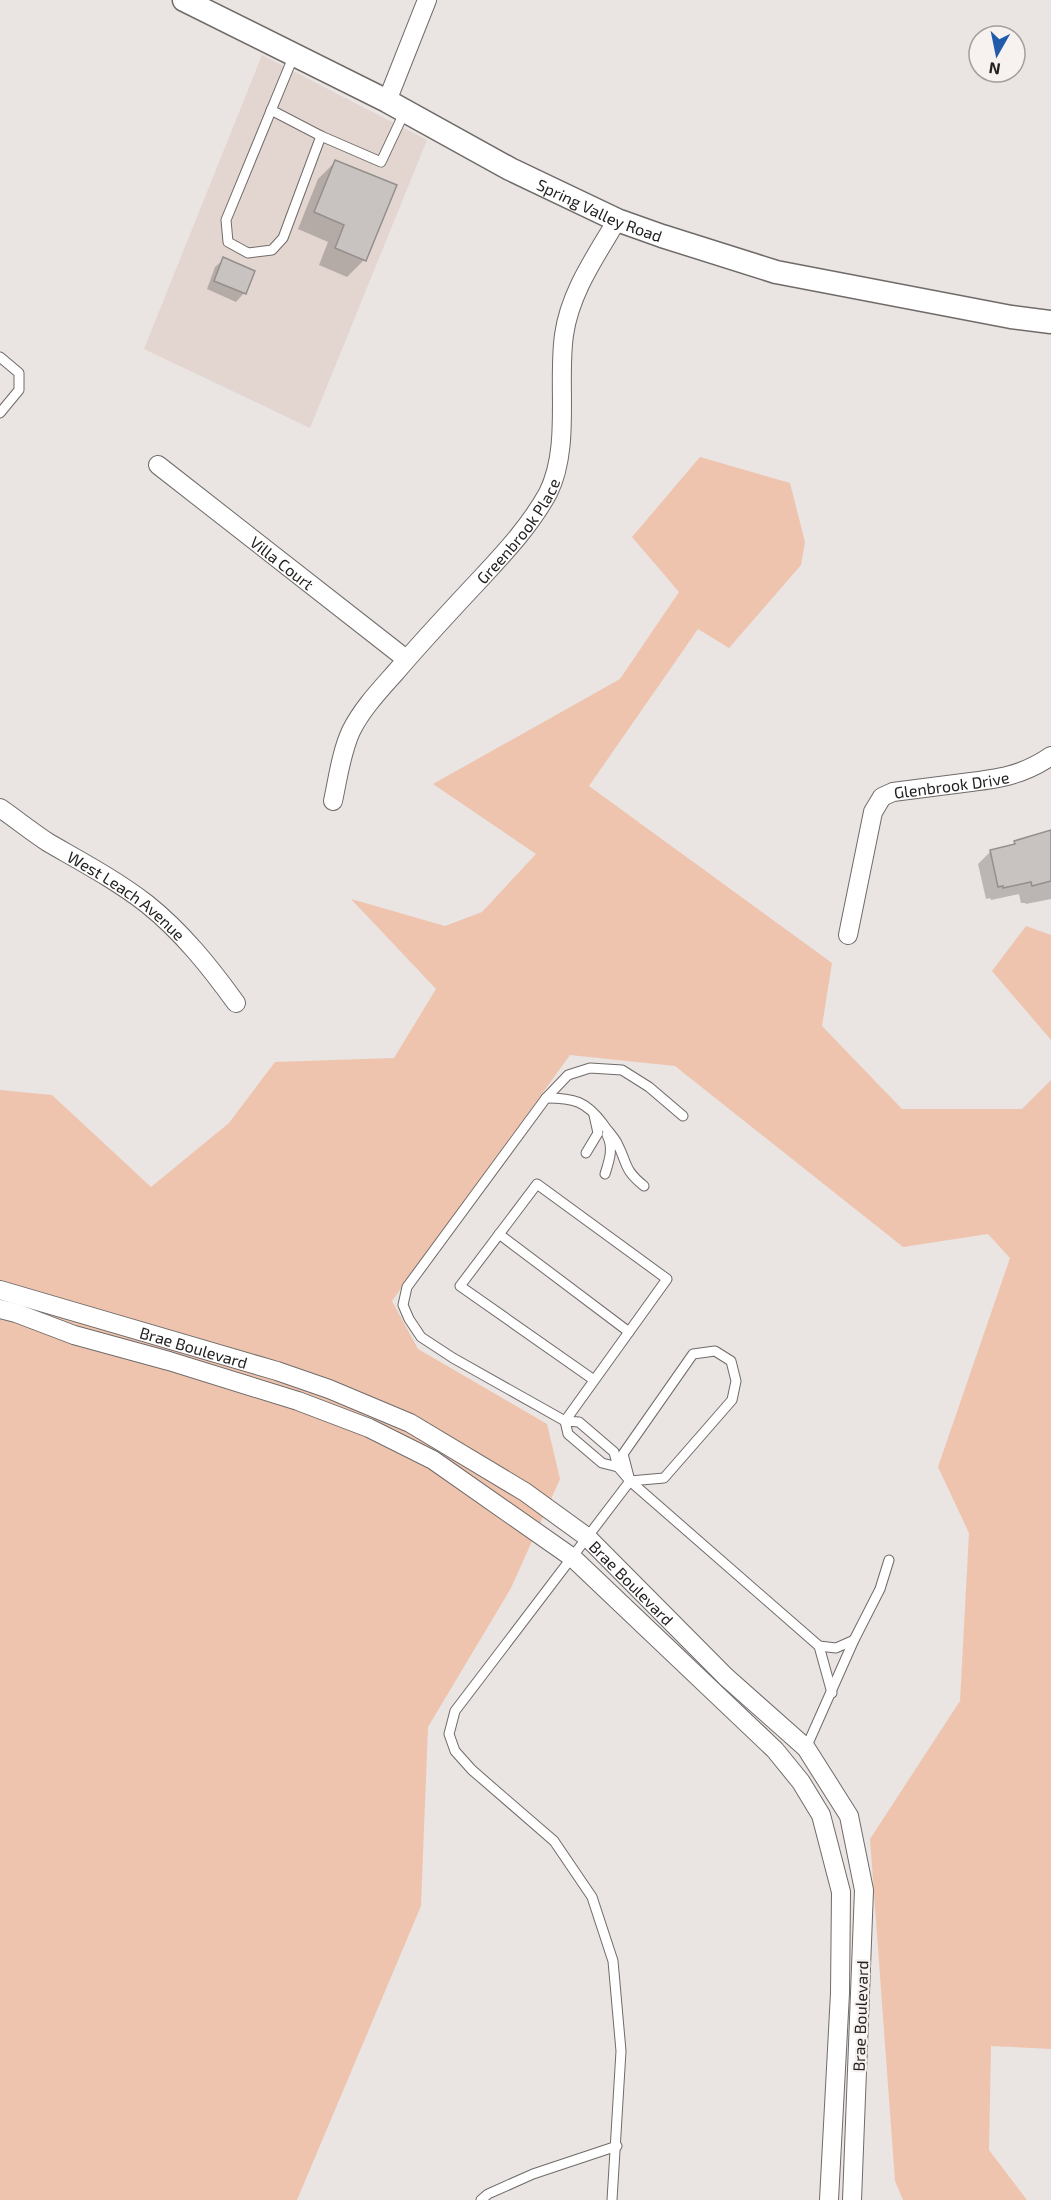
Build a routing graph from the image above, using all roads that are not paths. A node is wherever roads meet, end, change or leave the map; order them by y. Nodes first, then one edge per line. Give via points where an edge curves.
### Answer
1 (184, 0) edge
2 (427, 0) edge
3 (294, 55) junction
4 (396, 106) junction
5 (271, 110) junction
6 (321, 136) junction
7 (617, 220) junction
8 (1051, 322) edge
9 (0, 357) edge
10 (0, 413) edge
11 (158, 465) dead end
12 (406, 659) junction
13 (1051, 756) edge
14 (333, 801) dead end
15 (0, 808) edge
16 (848, 934) dead end
17 (236, 1003) dead end
18 (546, 1098) junction
19 (592, 1110) junction
20 (683, 1116) dead end
21 (586, 1153) dead end
22 (605, 1174) dead end
23 (644, 1186) dead end
24 (499, 1234) junction
25 (0, 1290) edge
26 (0, 1309) edge
27 (629, 1332) junction
28 (594, 1380) junction
29 (565, 1421) junction
30 (618, 1467) junction
31 (630, 1481) junction
32 (587, 1538) junction
33 (573, 1558) junction
34 (889, 1560) dead end
35 (854, 1640) junction
36 (819, 1646) junction
37 (832, 1693) junction
38 (806, 1748) junction
39 (617, 2146) junction
40 (481, 2200) edge
41 (612, 2200) edge
42 (829, 2200) edge
43 (852, 2200) edge

1 - 3 street, Spring Valley Road
2 - 4 street
3 - 4 street, Spring Valley Road
3 - 5 lane
4 - 6 lane via 381,162
4 - 7 street, Spring Valley Road via 510,169
5 - 6 lane
5 - 6 lane via 226,220 228,242 248,253 272,250 283,238
7 - 8 street, Spring Valley Road via 777,272
7 - 12 street, Greenbrook Place via 584,276 566,325 561,433 550,489 536,516 515,541
9 - 10 lane via 19,373 19,390
11 - 12 street, Villa Court
12 - 14 street, Greenbrook Place via 365,708 351,732
13 - 16 street, Glenbrook Drive via 1006,778 893,792 882,797 873,812
15 - 17 street, West Leach Avenue via 147,904 202,958
18 - 19 lane via 566,1098
18 - 20 lane via 568,1075 590,1068 622,1070
18 - 29 lane via 407,1287 403,1305 421,1337
19 - 21 lane via 598,1133
19 - 22 lane via 611,1142
19 - 23 lane via 617,1143 633,1177
24 - 27 lane
24 - 27 lane via 537,1184 667,1279
24 - 28 lane via 460,1286
25 - 32 street, Brae Boulevard via 329,1389 410,1424 525,1492
26 - 33 street, Brae Boulevard via 74,1335 298,1401 369,1428 433,1460
27 - 28 lane
28 - 29 lane
29 - 30 lane via 567,1434 602,1463
29 - 30 lane via 579,1422 614,1452
30 - 31 lane
31 - 31 lane via 664,1479 732,1400 736,1381 731,1361 715,1351 693,1354 623,1454
31 - 32 lane
31 - 36 lane
32 - 33 lane
32 - 38 street, Brae Boulevard via 726,1677
33 - 39 lane via 454,1711 449,1734 455,1751 472,1770 554,1840 592,1897 613,1960 618,2004 621,2051
33 - 42 street, Brae Boulevard via 775,1750 821,1815 841,1892
34 - 35 lane via 880,1589
35 - 36 lane via 836,1648
35 - 37 lane
36 - 37 lane
37 - 38 lane
38 - 43 street, Brae Boulevard via 849,1816 864,1890
39 - 40 lane via 533,2174
39 - 41 lane

